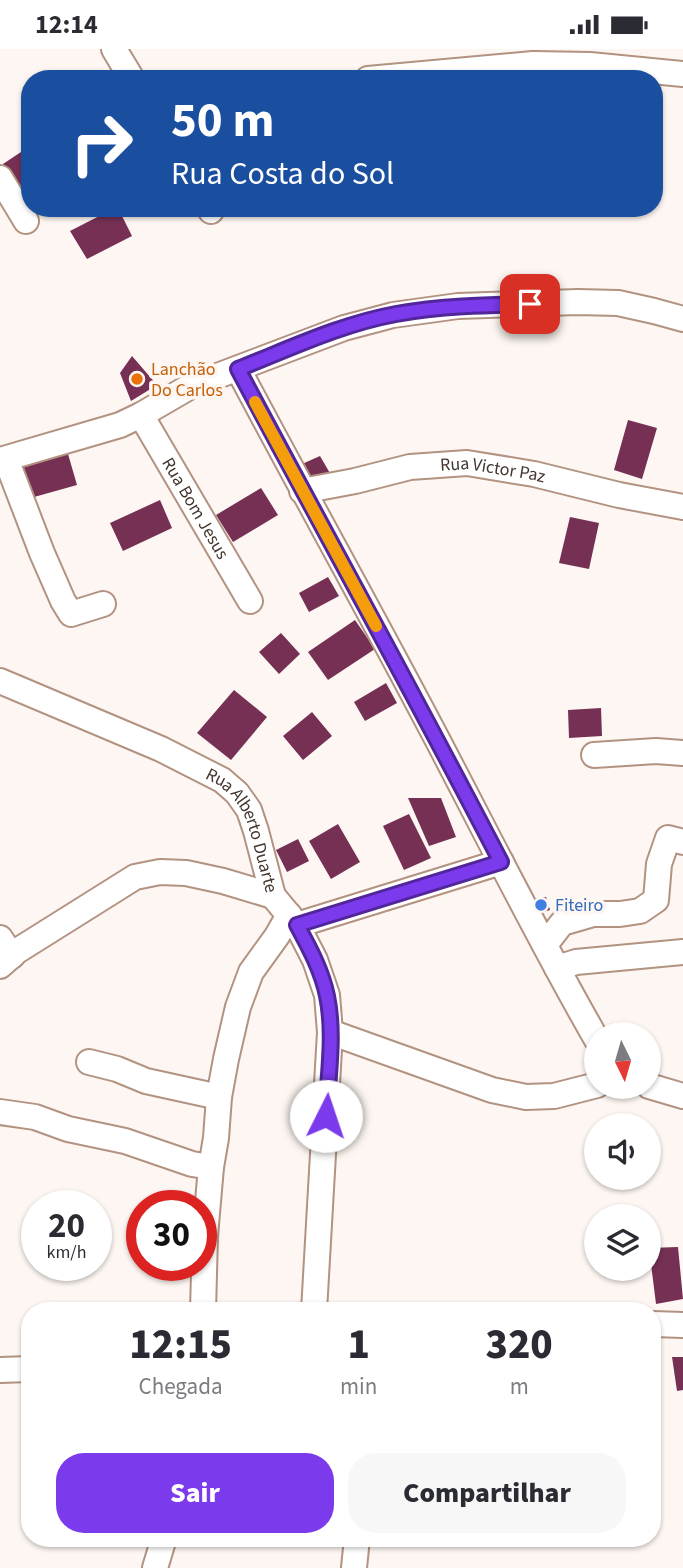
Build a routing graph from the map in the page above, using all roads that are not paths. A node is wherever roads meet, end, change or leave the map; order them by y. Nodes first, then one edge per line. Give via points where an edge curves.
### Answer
1 (114, 49) edge
2 (127, 70) edge
3 (467, 70) edge
4 (642, 70) edge
5 (663, 72) edge
6 (683, 74) edge
7 (0, 178) edge
8 (21, 213) edge
9 (24, 217) edge
10 (26, 221) dead end
11 (683, 319) edge
12 (238, 369) junction
13 (141, 415) junction
14 (3, 459) edge
15 (302, 491) junction
16 (683, 507) edge
17 (250, 601) dead end
18 (103, 604) dead end
19 (0, 681) edge
20 (683, 753) edge
21 (594, 755) dead end
22 (683, 842) edge
23 (501, 862) junction
24 (273, 895) junction
25 (293, 920) junction
26 (545, 944) junction
27 (683, 952) edge
28 (4, 953) edge
29 (557, 968) junction
30 (587, 1022) edge
31 (330, 1032) junction
32 (89, 1062) dead end
33 (584, 1088) edge
34 (662, 1089) edge
35 (683, 1095) edge
36 (219, 1097) junction
37 (0, 1112) edge
38 (211, 1167) junction
39 (203, 1302) edge
40 (315, 1302) edge
41 (661, 1324) edge
42 (683, 1325) edge
43 (21, 1369) edge
44 (0, 1370) edge
45 (161, 1547) edge
46 (356, 1547) edge
47 (155, 1568) edge
48 (354, 1568) edge

1 - 2 street
3 - 4 street via 533,64
5 - 6 street
7 - 8 street
9 - 10 street
11 - 12 street via 618,303 458,306 344,328
12 - 13 street via 191,386
12 - 15 street
13 - 14 street
13 - 17 street, Rua Bom Jesus
14 - 18 street via 71,614
15 - 16 street, Rua Victor Paz via 410,467 467,463
15 - 23 street
19 - 24 street, Rua Alberto Duarte via 222,780 248,810
20 - 21 street
22 - 26 street via 668,838 659,864 656,900 639,911 593,914 562,923
23 - 25 street
23 - 26 street
24 - 25 street, Rua Alberto Duarte
24 - 28 street via 186,873 135,877
25 - 31 street, Rua Alberto Duarte via 315,960 327,995
25 - 36 street via 251,972 237,1007
26 - 29 street
27 - 29 street via 576,962
29 - 30 street
31 - 33 street via 492,1090 526,1097
31 - 40 street, Rua Alberto Duarte
32 - 36 street via 146,1081
34 - 35 street
36 - 38 street
37 - 38 street via 125,1140
38 - 39 street
41 - 42 street
43 - 44 street
45 - 47 street
46 - 48 street

